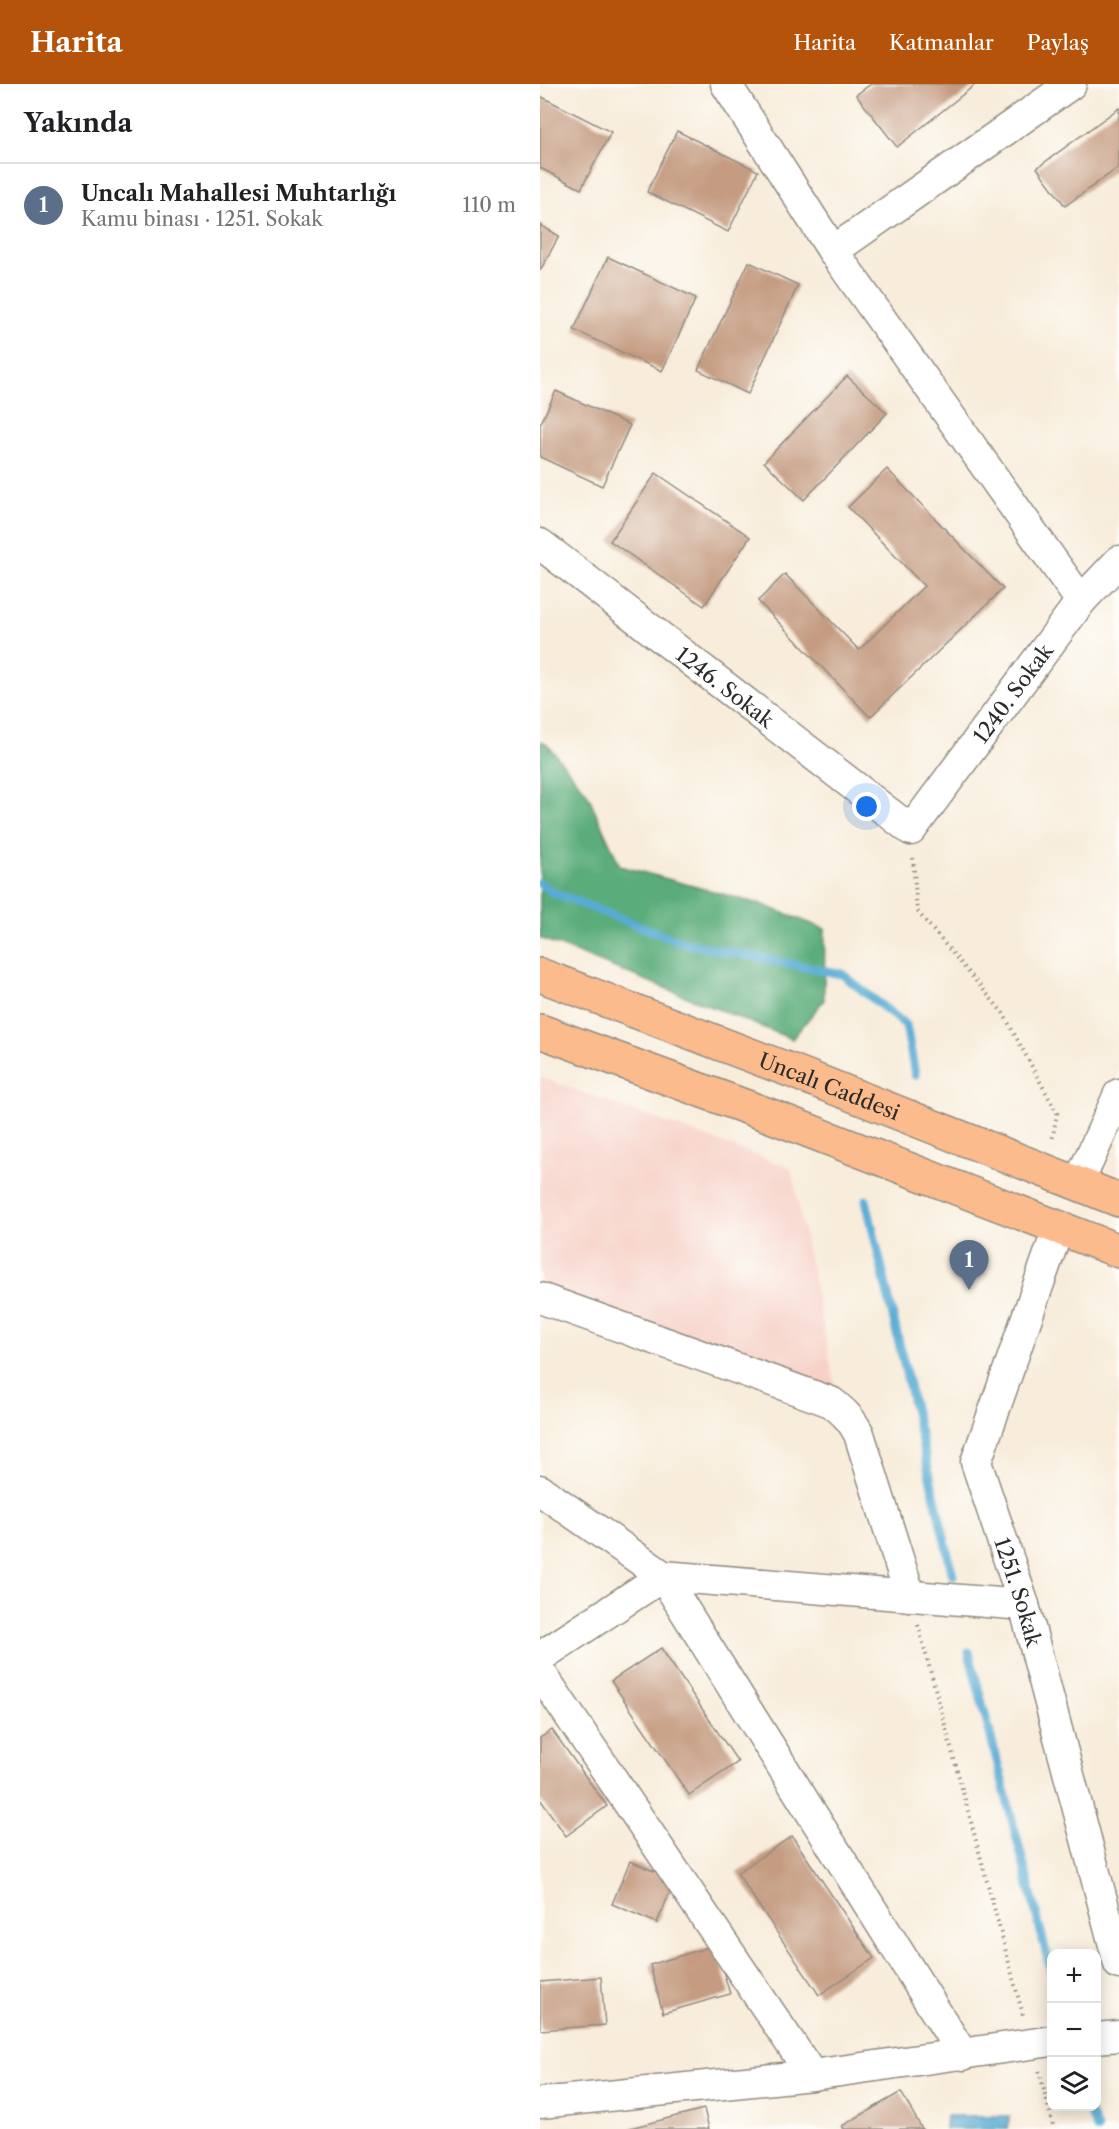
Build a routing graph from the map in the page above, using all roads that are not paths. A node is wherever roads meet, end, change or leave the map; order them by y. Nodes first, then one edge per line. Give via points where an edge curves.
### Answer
1 (726, 84) edge
2 (1071, 84) edge
3 (833, 251) junction
4 (540, 544) edge
5 (1119, 561) edge
6 (1081, 601) junction
7 (911, 830) joint
8 (540, 975) edge
9 (540, 1031) edge
10 (1119, 1094) edge
11 (1078, 1184) junction
12 (1119, 1200) edge
13 (1059, 1226) junction
14 (1119, 1251) edge
15 (540, 1298) edge
16 (540, 1490) edge
17 (663, 1576) junction
18 (910, 1596) junction
19 (1024, 1605) junction
20 (540, 1657) edge
21 (540, 1672) edge
22 (1119, 1964) edge
23 (1119, 2036) edge
24 (1101, 2038) edge
25 (1041, 2042) edge
26 (963, 2055) junction
27 (812, 2075) junction
28 (540, 2103) edge

1 - 3 street
2 - 3 street
3 - 6 street
4 - 7 street, 1246. Sokak
5 - 6 street, 1240. Sokak
6 - 7 street, 1240. Sokak
8 - 11 main road, Uncalı Caddesi
9 - 13 main road
10 - 11 street
11 - 12 main road, Uncalı Caddesi
13 - 14 main road
13 - 19 street, 1251. Sokak via 976,1462
15 - 18 street via 823,1400 844,1412 859,1434
16 - 17 street
17 - 18 street
17 - 20 street
17 - 26 street
18 - 19 street
19 - 22 street, 1251. Sokak
21 - 27 street
23 - 24 street
25 - 26 street
26 - 27 street
27 - 28 street

